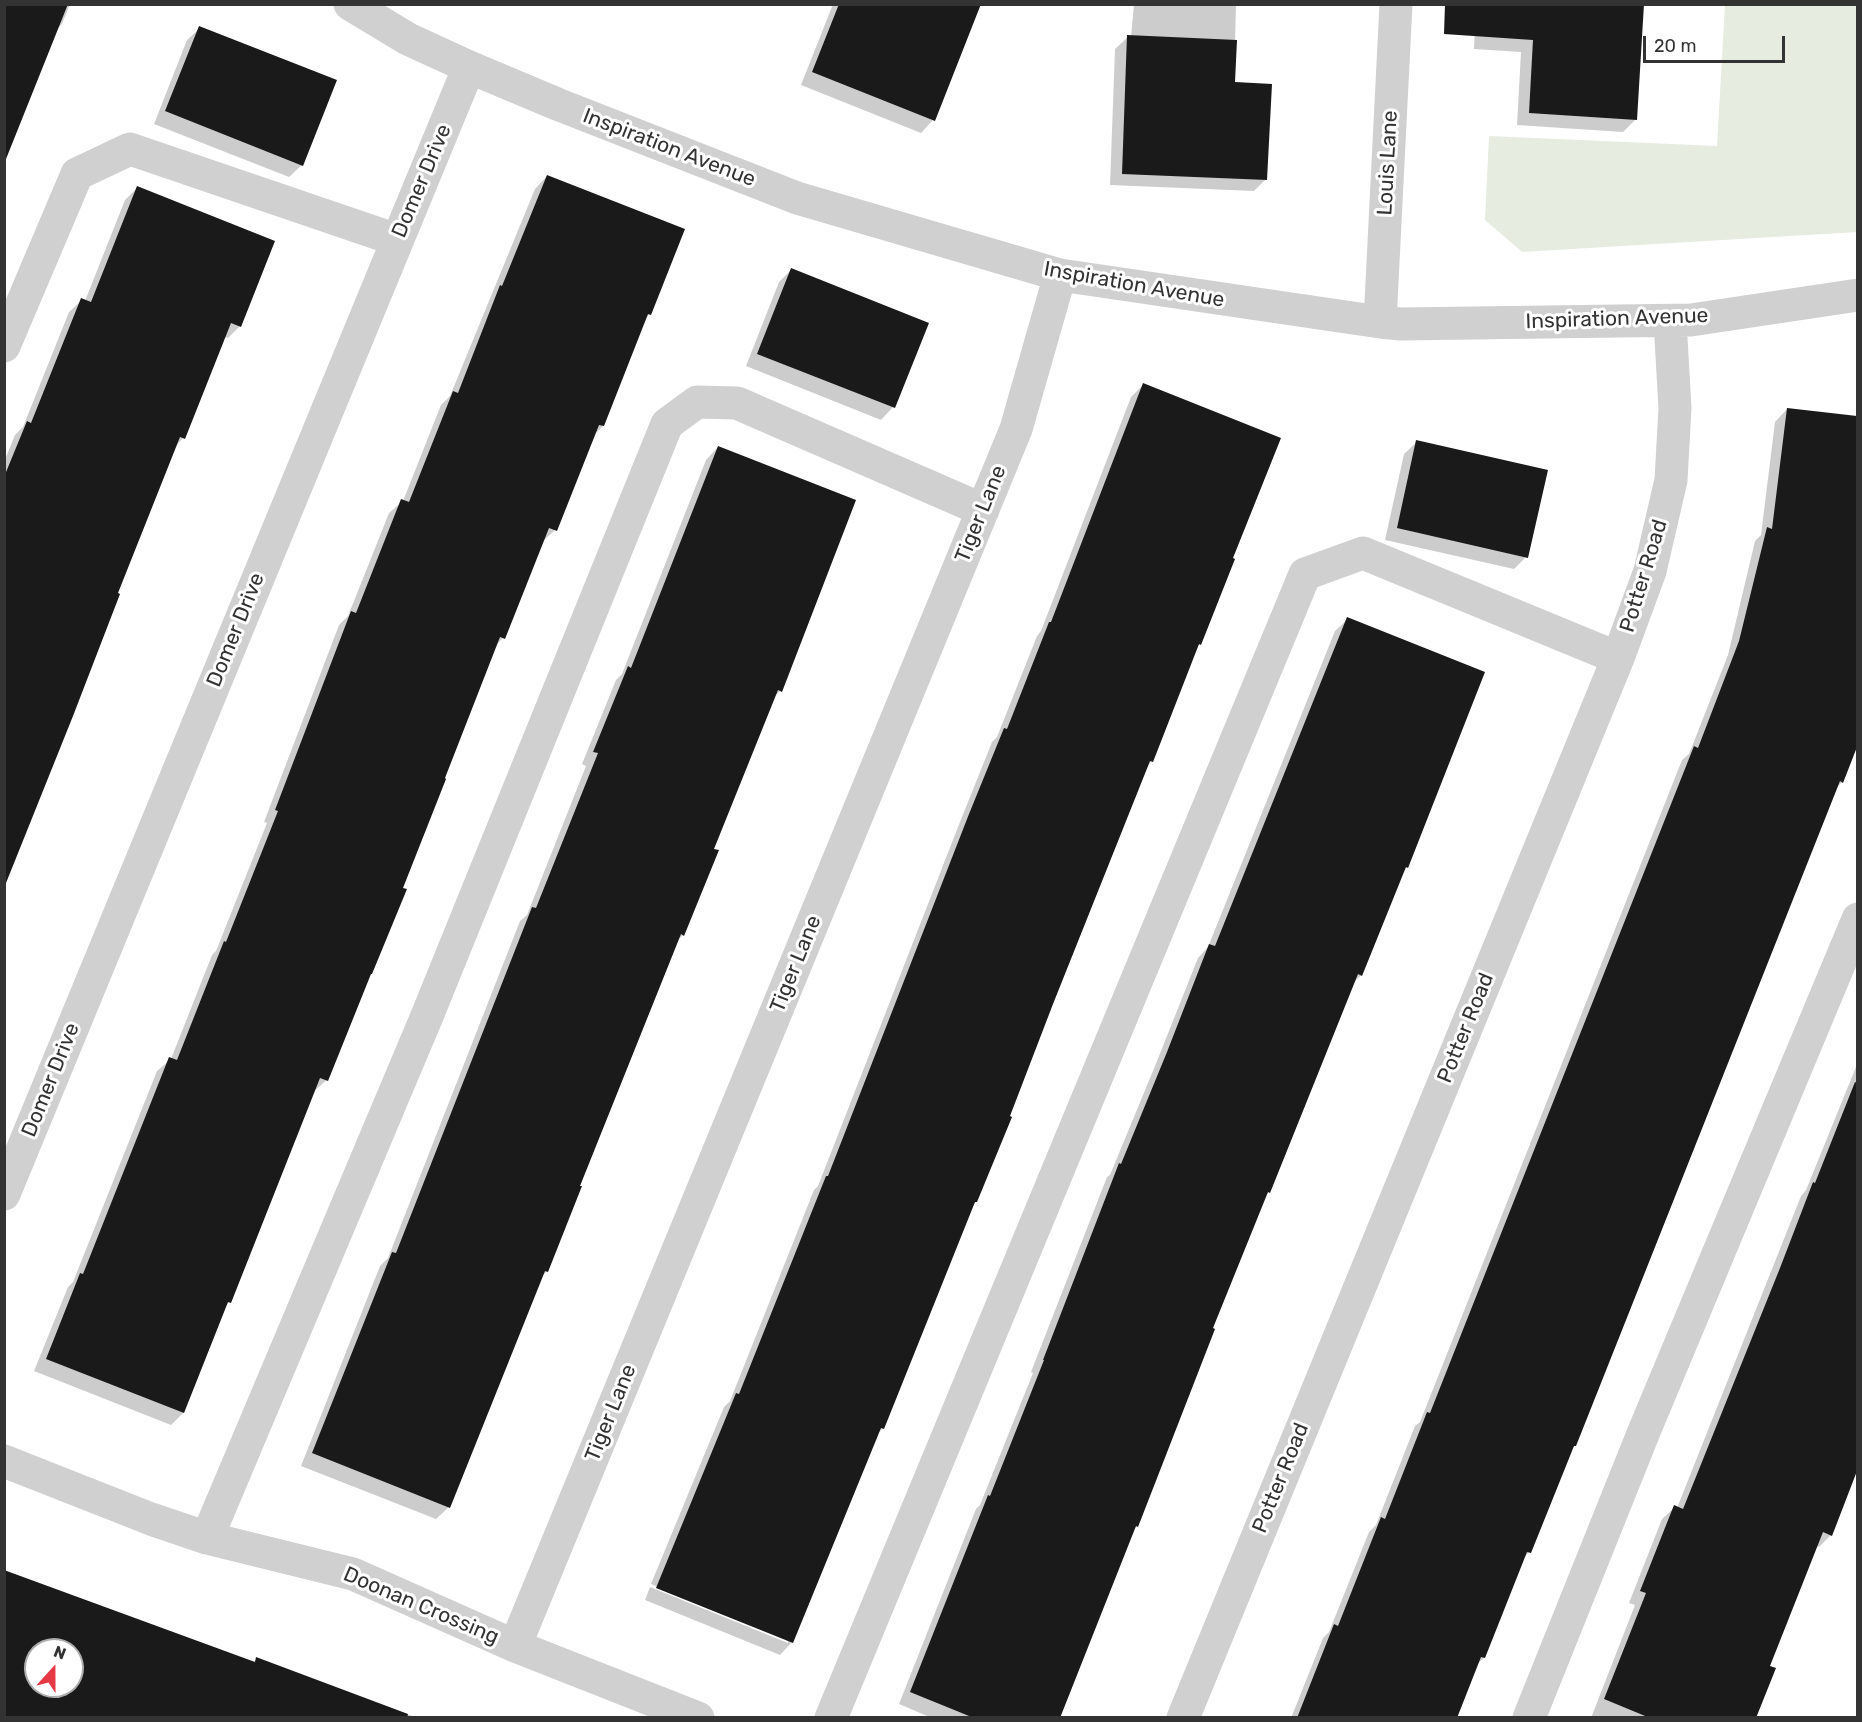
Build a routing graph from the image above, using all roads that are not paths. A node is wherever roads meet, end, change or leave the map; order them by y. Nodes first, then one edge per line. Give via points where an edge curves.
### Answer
1 (350, 4) edge
2 (1396, 4) edge
3 (469, 67) junction
4 (397, 240) junction
5 (1060, 275) junction
6 (1857, 295) edge
7 (1670, 321) junction
8 (1380, 322) junction
9 (4, 346) edge
10 (983, 510) junction
11 (1618, 658) junction
12 (1857, 919) edge
13 (4, 1194) edge
14 (4, 1461) edge
15 (207, 1538) junction
16 (515, 1646) junction
17 (698, 1718) edge
18 (831, 1718) edge
19 (1183, 1718) edge
20 (1529, 1718) edge

1 - 3 street, Inspiration Avenue via 408,39
2 - 8 street, Louis Lane
3 - 4 street, Domer Drive
3 - 5 street, Inspiration Avenue via 797,198
4 - 9 street via 130,149 77,174
4 - 13 street, Domer Drive
5 - 8 street, Inspiration Avenue
5 - 10 street, Tiger Lane via 1016,429
6 - 7 street, Inspiration Avenue
7 - 8 street, Inspiration Avenue
7 - 11 street, Potter Road via 1675,408 1671,480 1650,571
10 - 15 street via 737,403 697,402 667,424 427,1016
10 - 16 street, Tiger Lane
11 - 18 street via 1363,553 1305,573
11 - 19 street, Potter Road
12 - 20 street
14 - 15 street, Doonan Crossing
15 - 16 street, Doonan Crossing via 353,1574
16 - 17 street, Doonan Crossing

